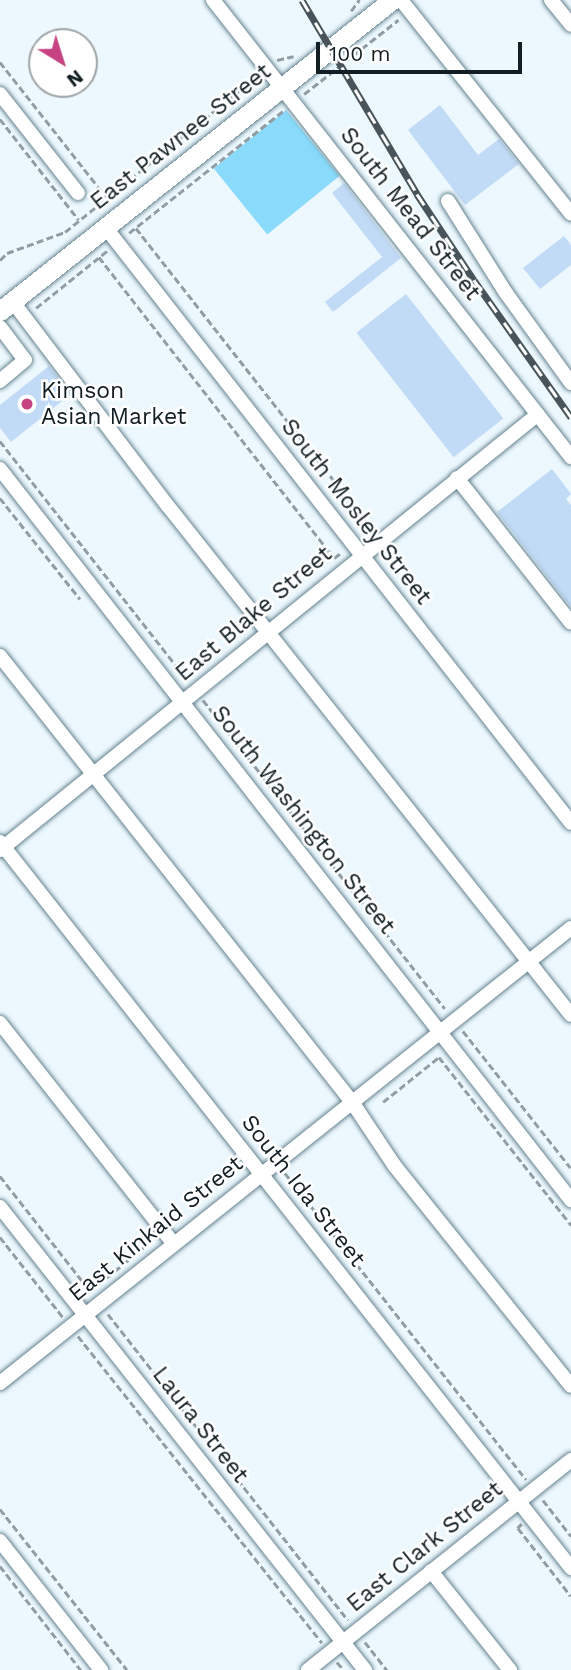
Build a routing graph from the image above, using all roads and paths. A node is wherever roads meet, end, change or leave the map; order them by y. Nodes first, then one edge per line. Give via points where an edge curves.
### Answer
1 (213, 0) edge
2 (359, 0) edge
3 (392, 0) edge
4 (551, 0) edge
5 (405, 5) edge
6 (344, 19) dead end
7 (571, 25) edge
8 (297, 56) dead end
9 (0, 62) edge
10 (267, 68) junction
11 (0, 94) edge
12 (288, 95) junction
13 (0, 119) edge
14 (78, 193) dead end
15 (107, 198) junction
16 (448, 201) dead end
17 (571, 215) edge
18 (79, 220) junction
19 (112, 235) junction
20 (0, 260) edge
21 (12, 310) edge
22 (0, 327) edge
23 (0, 381) edge
24 (571, 383) edge
25 (538, 414) junction
26 (0, 442) edge
27 (571, 457) edge
28 (0, 469) edge
29 (457, 478) junction
30 (0, 498) edge
31 (360, 556) junction
32 (80, 599) dead end
33 (571, 623) edge
34 (268, 632) junction
35 (0, 656) edge
36 (197, 692) junction
37 (183, 703) junction
38 (93, 776) junction
39 (571, 823) edge
40 (1, 846) edge
41 (571, 928) edge
42 (531, 960) junction
43 (571, 1015) edge
44 (455, 1021) junction
45 (0, 1023) edge
46 (440, 1032) junction
47 (383, 1101) dead end
48 (352, 1102) junction
49 (571, 1168) edge
50 (284, 1173) dead end
51 (261, 1174) junction
52 (0, 1176) edge
53 (571, 1200) edge
54 (0, 1207) edge
55 (571, 1226) edge
56 (163, 1232) junction
57 (0, 1237) edge
58 (174, 1244) junction
59 (90, 1291) junction
60 (100, 1303) junction
61 (84, 1316) junction
62 (71, 1326) junction
63 (0, 1383) edge
64 (571, 1387) edge
65 (571, 1460) edge
66 (534, 1489) junction
67 (519, 1502) junction
68 (0, 1509) edge
69 (571, 1536) edge
70 (0, 1541) edge
71 (0, 1566) edge
72 (571, 1568) edge
73 (431, 1571) junction
74 (357, 1631) junction
75 (343, 1642) junction
76 (330, 1653) junction
77 (81, 1670) edge
78 (101, 1670) edge
79 (127, 1670) edge
80 (307, 1670) edge
81 (344, 1670) edge
82 (365, 1670) edge
83 (387, 1670) edge
84 (510, 1670) edge

1 - 10 street, South Mead Street
2 - 6 path
3 - 12 main road, East Pawnee Street
4 - 7 street
5 - 12 path
5 - 17 street
8 - 10 path
9 - 15 path
10 - 12 street, South Mead Street
10 - 15 path
11 - 14 street
12 - 19 main road, East Pawnee Street
12 - 19 path
12 - 25 street, South Mead Street
13 - 18 path
15 - 18 path
16 - 24 street
18 - 20 path via 65,232 7,253
19 - 21 main road, East Pawnee Street
19 - 21 path
19 - 31 street, South Mosley Street
21 - 34 street
22 - 23 street via 25,360
25 - 27 street, South Mead Street
25 - 29 street, East Blake Street
26 - 36 path
28 - 37 street, South Washington Street
29 - 31 street, East Blake Street
29 - 33 street
30 - 32 path
31 - 34 street, East Blake Street
31 - 39 street, South Mosley Street
34 - 36 street, East Blake Street
34 - 42 street
35 - 38 street
36 - 37 street, East Blake Street
36 - 44 path
37 - 38 street, East Blake Street
37 - 46 street, South Washington Street
38 - 40 street, East Blake Street
38 - 48 street
40 - 51 street, South Ida Street
41 - 42 street, East Kinkaid Street
42 - 43 street
42 - 44 street, East Kinkaid Street
44 - 46 street, East Kinkaid Street
44 - 49 path
45 - 56 street
46 - 48 street, East Kinkaid Street
46 - 53 street, South Washington Street
47 - 55 path via 439,1057
48 - 51 street, East Kinkaid Street
48 - 64 street via 394,1165
50 - 66 path
51 - 58 street, East Kinkaid Street
51 - 67 street, South Ida Street
52 - 59 path
54 - 61 street, Laura Street
56 - 58 street
56 - 59 path
57 - 62 path
58 - 60 street, East Kinkaid Street
59 - 60 path
60 - 61 street, East Kinkaid Street
60 - 74 path
61 - 62 street, East Kinkaid Street
61 - 75 street, Laura Street
62 - 63 street, East Kinkaid Street
62 - 76 path
65 - 66 street, East Clark Street
66 - 67 street, East Clark Street
66 - 69 path
67 - 72 street, South Ida Street
67 - 73 street, East Clark Street
68 - 79 path
70 - 78 street
71 - 77 path
73 - 74 street, East Clark Street
73 - 84 street
74 - 75 street, East Clark Street
74 - 83 path
75 - 76 street, East Clark Street
75 - 82 street, Laura Street
76 - 80 street, East Clark Street
76 - 81 path

